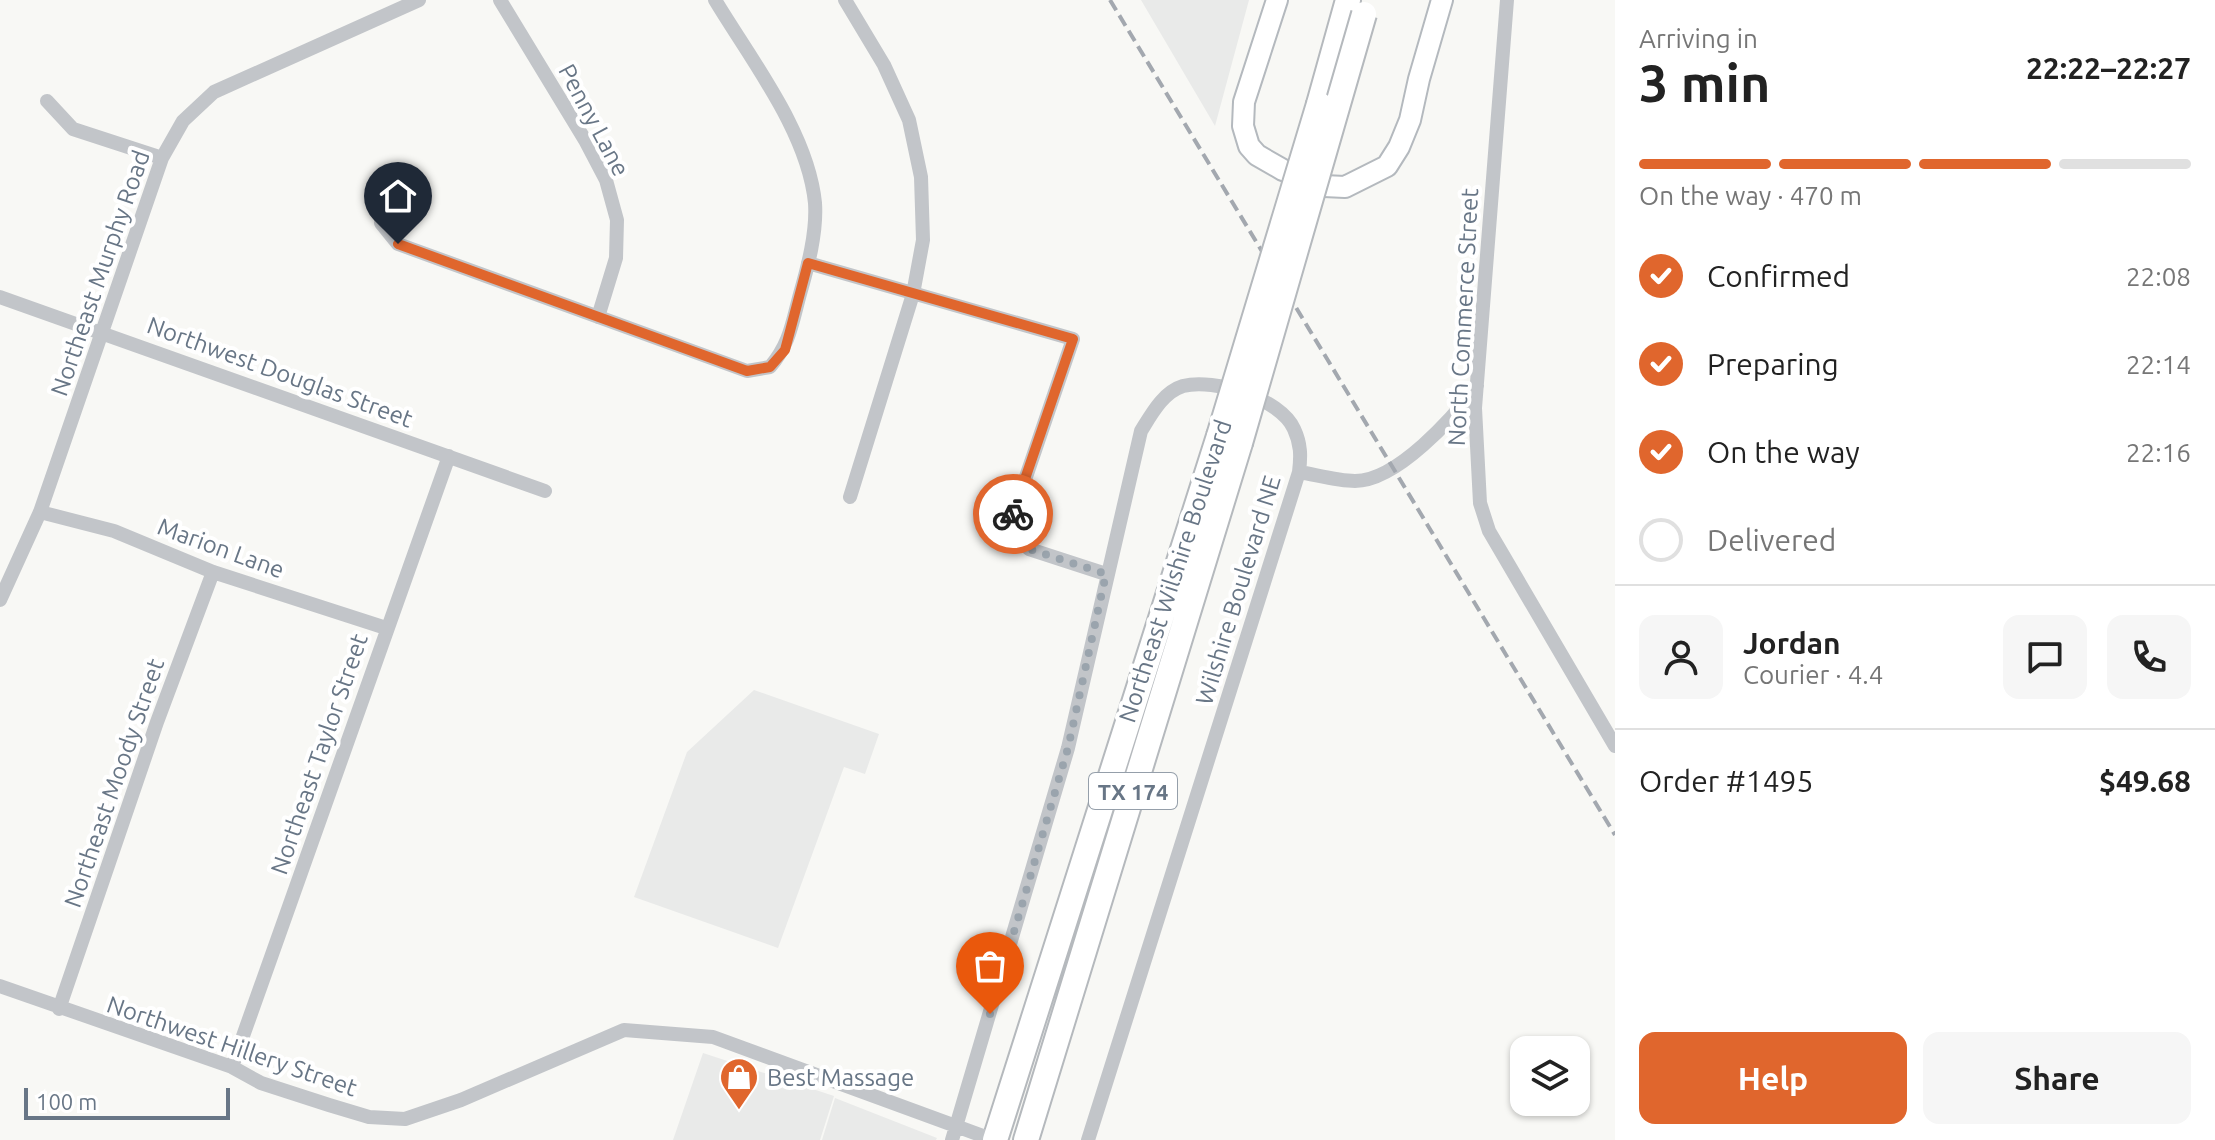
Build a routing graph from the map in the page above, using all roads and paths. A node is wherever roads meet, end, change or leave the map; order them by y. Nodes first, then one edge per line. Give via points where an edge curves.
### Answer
1 (419, 0) edge
2 (500, 0) edge
3 (715, 0) edge
4 (845, 0) edge
5 (1277, 0) edge
6 (1442, 0) edge
7 (1507, 0) edge
8 (1360, 5) edge
9 (47, 101) dead end
10 (162, 158) junction
11 (381, 223) dead end
12 (808, 263) junction
13 (913, 294) junction
14 (0, 297) edge
15 (598, 317) junction
16 (102, 332) junction
17 (1477, 385) junction
18 (1229, 439) junction
19 (449, 456) junction
20 (1299, 472) junction
21 (545, 491) dead end
22 (850, 497) dead end
23 (40, 512) junction
24 (213, 572) junction
25 (1106, 574) junction
26 (0, 600) edge
27 (386, 628) junction
28 (1615, 746) edge
29 (0, 986) edge
30 (59, 1009) junction
31 (232, 1067) junction
32 (954, 1133) edge
33 (994, 1140) edge
34 (1026, 1140) edge
35 (1088, 1140) edge

1 - 10 street, Northeast Murphy Road via 214,92 183,121
2 - 15 street, Penny Lane via 606,180 617,220 616,258
3 - 12 street via 805,157 815,205
4 - 13 street via 909,120 921,177 923,240
5 - 6 main road via 1244,102 1249,146 1283,170 1324,186 1345,187 1387,166 1399,147
7 - 17 street, North Commerce Street
8 - 18 main road, Northeast Wilshire Boulevard / TX 174, bridge
8 - 18 main road, Northeast Wilshire Boulevard, bridge via 1319,104
9 - 10 street via 73,129
10 - 16 street, Northeast Murphy Road
11 - 15 street via 398,244
12 - 13 street
12 - 15 street via 785,350 770,367 747,371
13 - 22 street
13 - 25 street via 1073,339 1013,515 1013,532 1029,549
14 - 16 street, Northwest Douglas Street
16 - 19 street, Northwest Douglas Street
16 - 23 street, Northeast Murphy Road
17 - 20 street via 1436,434 1367,480
17 - 28 street, North Commerce Street via 1477,474 1489,531
18 - 33 main road, Northeast Wilshire Boulevard
18 - 34 main road, Northeast Wilshire Boulevard / TX 174
19 - 21 street, Northwest Douglas Street
19 - 27 street, Northeast Taylor Street
20 - 25 street, Wilshire Boulevard NE via 1301,451 1294,426 1280,411 1212,383 1181,387 1157,405 1141,431
20 - 35 street, Wilshire Boulevard NE
23 - 24 street, Marion Lane via 114,531
23 - 26 street, Northeast Murphy Road
24 - 27 street, Marion Lane
24 - 30 street, Northeast Moody Street
25 - 32 street, Wilshire Boulevard NE via 1068,748
27 - 31 street, Northeast Taylor Street
29 - 30 street, Northwest Hillery Street
30 - 31 street, Northwest Hillery Street
31 - 32 street, Northwest Hillery Street via 261,1083 329,1105 369,1117 405,1119 624,1030 648,1030 713,1037
32 - 33 street, Northwest Hillery Street

